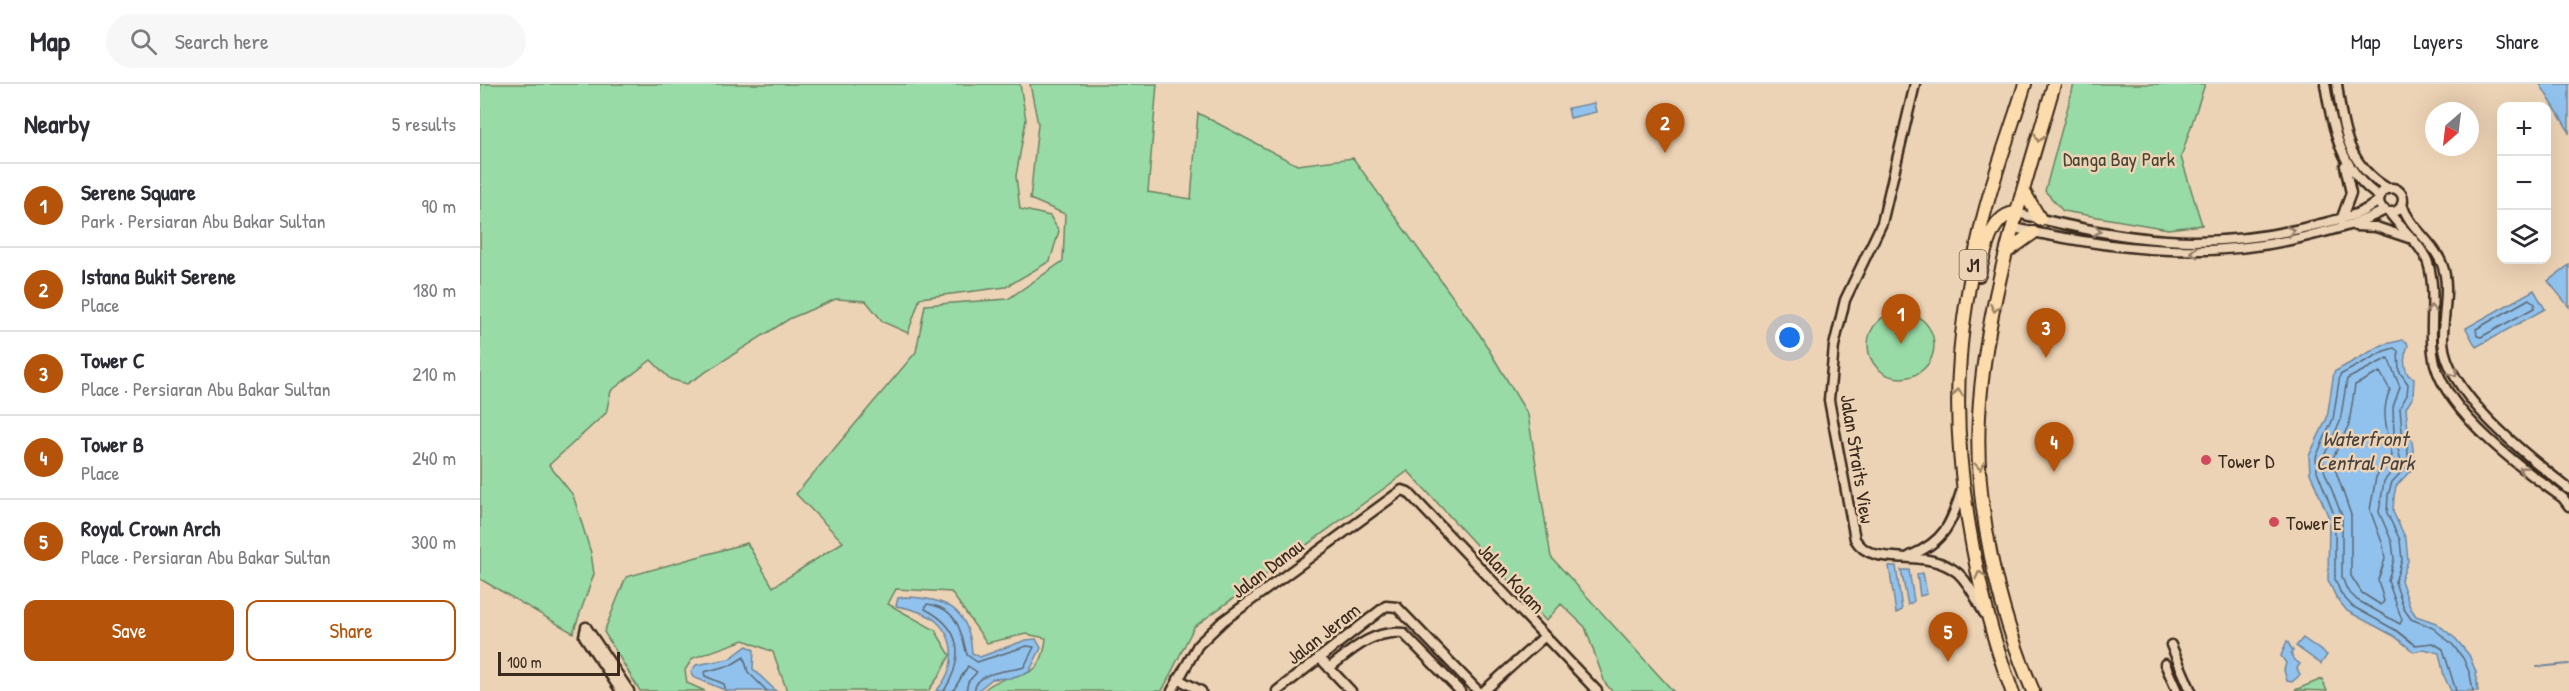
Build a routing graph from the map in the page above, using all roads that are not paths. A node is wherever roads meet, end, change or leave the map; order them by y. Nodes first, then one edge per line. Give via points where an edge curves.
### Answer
1 (1915, 84) edge
2 (2025, 84) edge
3 (2054, 84) edge
4 (2325, 84) edge
5 (2337, 84) edge
6 (2014, 119) junction
7 (2340, 150) junction
8 (2389, 189) junction
9 (2024, 192) junction
10 (2380, 199) junction
11 (2402, 204) junction
12 (2387, 211) junction
13 (2017, 213) junction
14 (2040, 219) junction
15 (1999, 220) junction
16 (2343, 223) junction
17 (2014, 228) junction
18 (2033, 233) junction
19 (2409, 238) junction
20 (2008, 251) junction
21 (1963, 328) junction
22 (1965, 480) junction
23 (2569, 489) edge
24 (1402, 490) joint
25 (2569, 506) edge
26 (1910, 556) junction
27 (1994, 632) junction
28 (1545, 636) junction
29 (2171, 645) dead end
30 (1319, 657) junction
31 (2165, 664) dead end
32 (1329, 668) junction
33 (1178, 679) junction
34 (621, 691) edge
35 (629, 691) edge
36 (1172, 691) edge
37 (1201, 691) edge
38 (1277, 691) edge
39 (1351, 691) edge
40 (1460, 691) edge
41 (1478, 691) edge
42 (1484, 691) edge
43 (1597, 691) edge
44 (2012, 691) edge
45 (2033, 691) edge
46 (2177, 691) edge
47 (2191, 691) edge

1 - 26 street, Jalan Straits View via 1882,223 1838,324 1829,400 1855,539 1870,554
2 - 6 highway, J1
3 -> 9 highway, J1
4 - 7 street
5 - 8 street via 2351,151 2373,180
6 - 15 highway via 1995,198
6 - 21 highway, J1 via 1983,220
7 - 10 street via 2365,188
7 - 16 street via 2351,193
8 - 10 street
8 - 11 street via 2399,192
9 - 13 highway, J1
9 - 14 highway
10 - 12 street
10 - 16 street
11 - 12 street via 2398,210
11 -> 23 street via 2405,215 2443,266 2446,360 2480,409 2513,444
12 - 16 street
12 - 19 street
13 - 14 street
13 - 15 highway via 2008,213
13 - 17 highway, J1
14 -> 16 street via 2138,239 2204,243
15 - 17 highway
15 - 21 highway
16 -> 18 street via 2276,244 2217,251 2135,250
16 - 19 street via 2366,225
17 - 18 street
17 - 20 highway, J1
18 - 20 highway
25 -> 19 street via 2509,460 2444,384 2432,344 2430,273 2427,261
20 -> 45 highway, J1 via 1984,366 1979,460 1998,583 2019,659
22 -> 21 highway, J1 via 1958,402
22 - 26 street via 1945,533
27 -> 22 highway, J1 via 1976,557
24 - 28 street, Jalan Kolam
24 - 33 street, Jalan Danau via 1223,621 1198,645
26 - 27 street, Jalan Straits View via 1938,562 1957,573
27 - 44 highway, J1
28 - 42 street
28 - 43 street, Jalan Kolam
29 - 47 street
30 - 32 street
30 - 38 street, Jalan Jeram
30 - 41 street, Jalan Jeram via 1391,605 1398,607
31 - 46 street
32 - 39 street
32 - 40 street via 1363,641 1388,632 1403,633
33 - 36 street, Jalan Danau
33 - 37 street
34 - 35 street via 584,636 586,627

